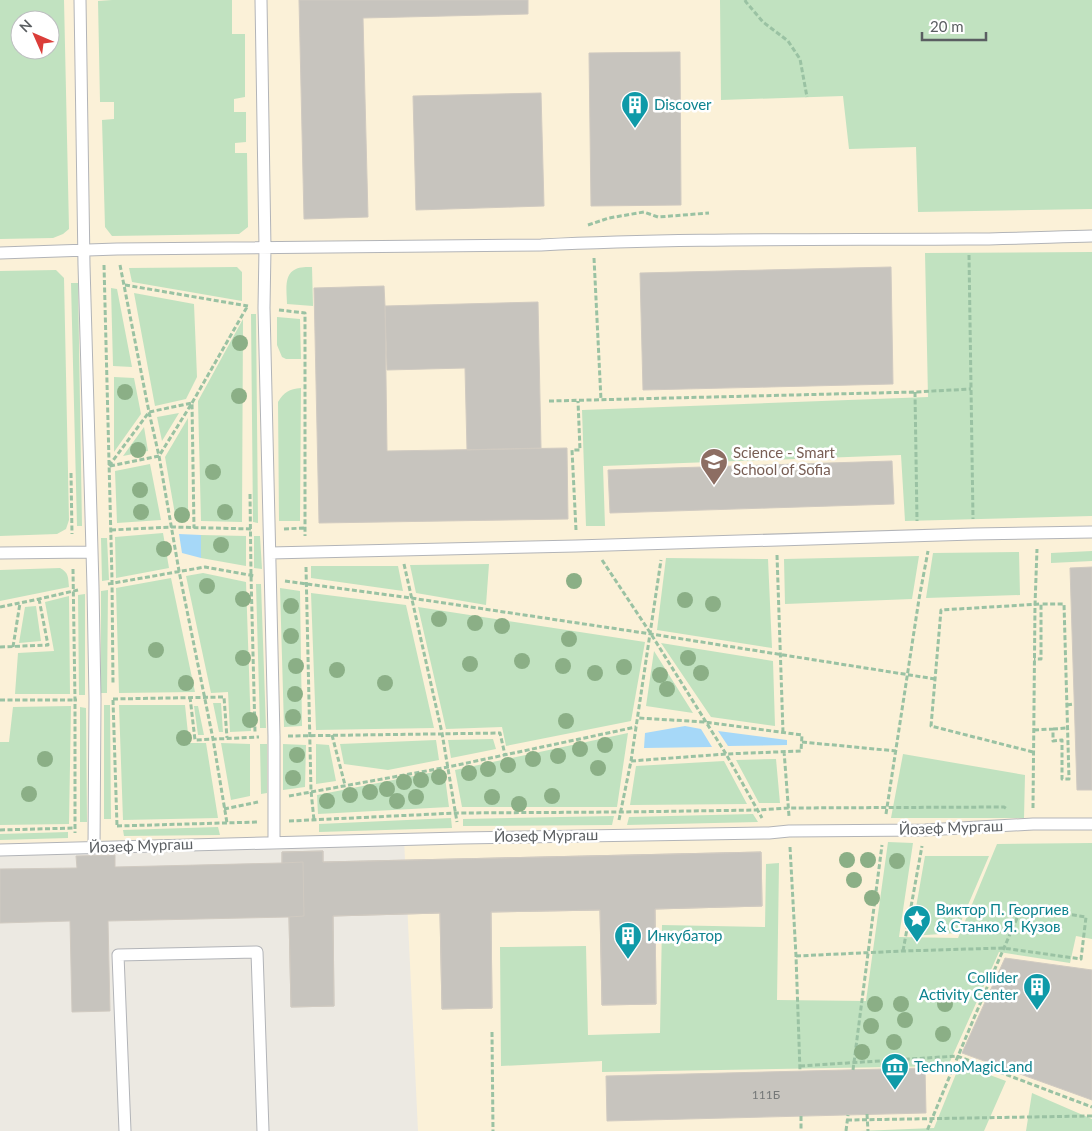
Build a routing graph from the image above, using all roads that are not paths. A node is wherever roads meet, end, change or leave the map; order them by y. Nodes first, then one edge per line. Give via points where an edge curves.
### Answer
1 (80, 0) edge
2 (261, 0) edge
3 (1092, 236) edge
4 (265, 248) junction
5 (84, 250) junction
6 (0, 253) edge
7 (1092, 532) edge
8 (92, 552) junction
9 (0, 553) edge
10 (270, 553) junction
11 (1092, 824) edge
12 (274, 842) junction
13 (94, 848) junction
14 (0, 850) edge
15 (125, 1131) edge
16 (263, 1131) edge

1 - 5 lane
2 - 4 lane
3 - 4 lane
4 - 5 lane
4 - 10 lane
5 - 6 lane
5 - 8 lane
7 - 10 lane
8 - 9 lane
8 - 13 lane
10 - 12 lane
11 - 12 lane, Йозеф Мургаш
12 - 13 lane, Йозеф Мургаш
13 - 14 lane, Йозеф Мургаш
15 - 16 lane via 118,955 257,952

